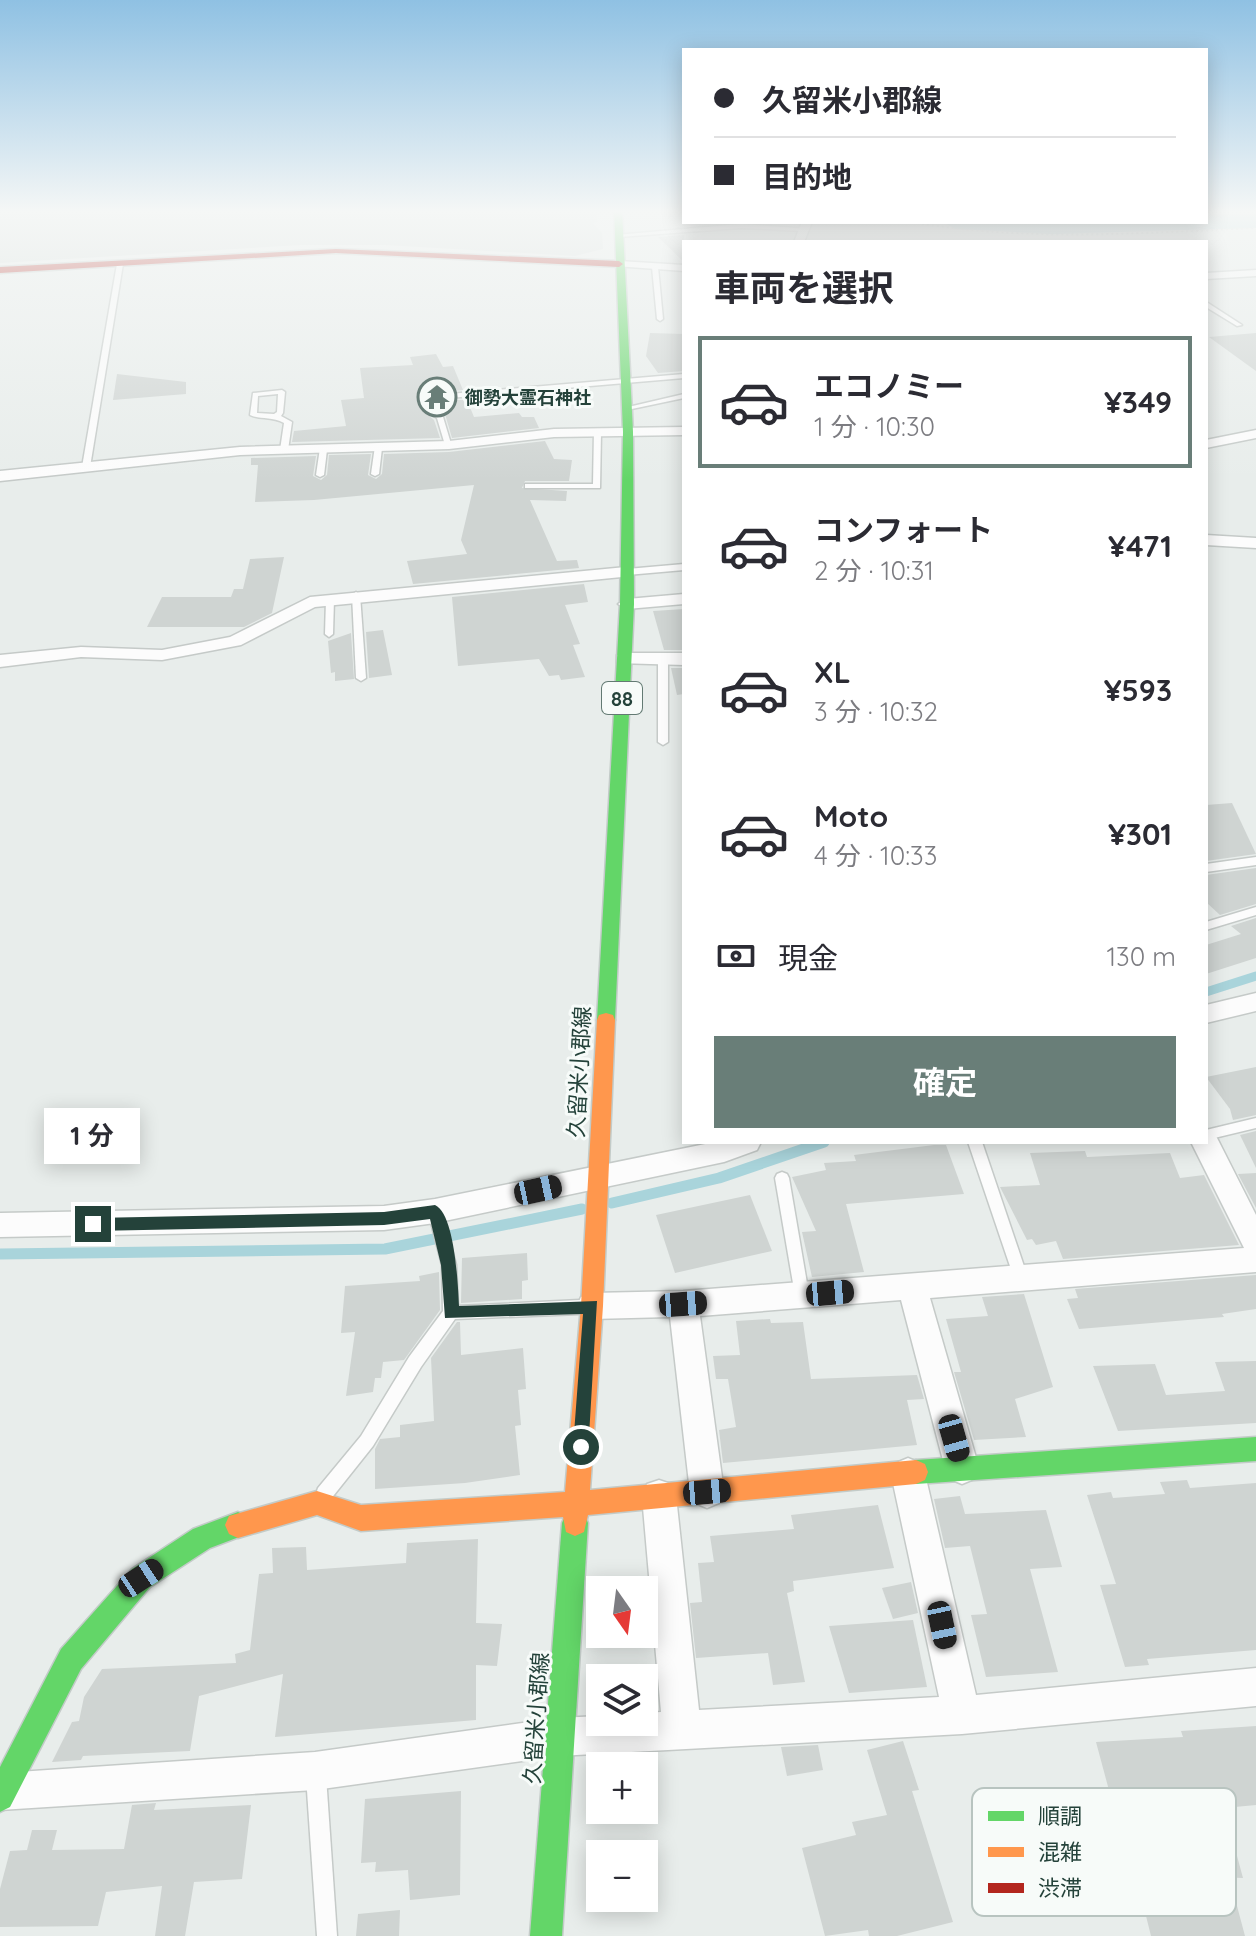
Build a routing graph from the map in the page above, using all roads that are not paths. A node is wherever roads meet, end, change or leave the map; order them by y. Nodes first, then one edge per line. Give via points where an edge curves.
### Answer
1 (114, 299) edge
2 (621, 299) edge
3 (658, 299) edge
4 (1208, 305) edge
5 (660, 319) dead end
6 (1239, 325) dead end
7 (682, 376) edge
8 (626, 381) junction
9 (682, 396) edge
10 (426, 398) dead end
11 (627, 408) junction
12 (430, 411) dead end
13 (276, 416) junction
14 (682, 431) edge
15 (628, 432) junction
16 (597, 433) junction
17 (1256, 434) edge
18 (1208, 444) edge
19 (449, 445) junction
20 (378, 448) junction
21 (284, 450) junction
22 (323, 450) junction
23 (86, 467) junction
24 (375, 474) dead end
25 (320, 475) dead end
26 (0, 476) edge
27 (528, 486) dead end
28 (1208, 540) edge
29 (1256, 543) edge
30 (682, 567) edge
31 (626, 572) junction
32 (356, 595) junction
33 (330, 599) junction
34 (682, 599) edge
35 (627, 604) junction
36 (329, 634) dead end
37 (624, 659) junction
38 (663, 659) junction
39 (682, 659) edge
40 (0, 661) edge
41 (361, 678) dead end
42 (663, 742) dead end
43 (1256, 861) edge
44 (1208, 868) edge
45 (1256, 911) edge
46 (1208, 925) edge
47 (1256, 1002) edge
48 (1208, 1014) edge
49 (1256, 1123) edge
50 (1208, 1135) edge
51 (742, 1144) edge
52 (976, 1144) edge
53 (1206, 1144) edge
54 (782, 1178) dead end
55 (598, 1182) junction
56 (437, 1217) junction
57 (0, 1225) edge
58 (1256, 1243) edge
59 (1256, 1260) edge
60 (1021, 1278) junction
61 (912, 1287) junction
62 (802, 1295) junction
63 (683, 1304) junction
64 (592, 1306) junction
65 (451, 1313) junction
66 (1256, 1449) edge
67 (962, 1468) junction
68 (908, 1474) junction
69 (707, 1492) junction
70 (659, 1496) junction
71 (317, 1503) junction
72 (577, 1504) junction
73 (1256, 1687) edge
74 (962, 1715) junction
75 (682, 1731) junction
76 (558, 1737) junction
77 (315, 1771) junction
78 (1, 1794) edge
79 (327, 1936) edge
80 (546, 1936) edge

1 - 23 lane
2 - 8 main road, 久留米小郡線 / 88
3 - 5 lane
4 - 6 lane
7 - 8 lane
8 - 10 lane
8 - 11 main road, 久留米小郡線 / 88
9 - 11 lane
11 - 15 main road, 久留米小郡線 / 88
12 - 19 lane via 440,417
13 - 13 lane via 253,415 255,394 282,392
13 - 21 lane via 288,422
14 - 15 street
15 - 16 street
15 - 31 main road, 久留米小郡線 / 88
16 - 19 street
16 - 27 lane via 598,490
17 - 18 street
19 - 20 street
20 - 22 street
20 - 24 lane
21 - 22 street
21 - 23 street
22 - 25 lane
23 - 26 street
28 - 29 street
30 - 31 lane
31 - 32 street
31 - 35 main road, 久留米小郡線 / 88
32 - 33 street
32 - 41 lane
33 - 36 lane
33 - 40 street via 310,602 235,641 205,648 162,655 81,652
34 - 35 street
35 - 37 main road, 久留米小郡線 / 88
37 - 38 street
37 - 55 main road, 久留米小郡線 / 88
38 - 39 street
38 - 42 lane
43 - 44 lane
45 - 46 lane
47 - 48 street
49 - 50 lane
51 - 55 street
52 - 60 lane
53 - 58 street
54 - 62 lane
55 - 56 street
55 - 64 main road, 久留米小郡線 / 88
56 - 57 street
56 - 65 lane
59 - 60 street
60 - 61 street
61 - 62 street
61 - 67 street
62 - 63 street
63 - 64 street
63 - 69 street
64 - 65 lane
64 - 72 main road, 久留米小郡線 / 88
65 - 71 lane via 367,1441
66 - 67 main road
67 - 68 main road
68 - 69 main road
68 - 74 street
69 - 70 main road
70 - 72 main road
70 - 75 street
71 - 72 main road via 361,1518
71 - 78 main road via 202,1538 141,1578 71,1659
72 - 76 main road, 久留米小郡線 / 88
73 - 74 street
74 - 75 street
75 - 76 street
76 - 77 street
76 - 80 main road, 久留米小郡線 / 88
77 - 78 street
77 - 79 lane

